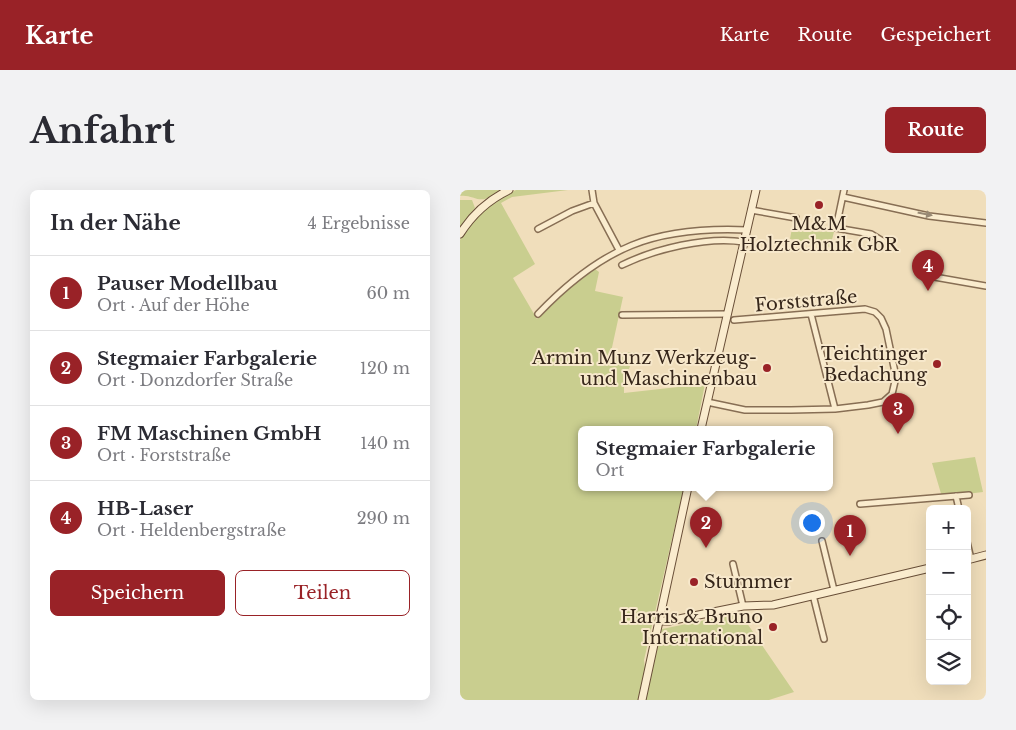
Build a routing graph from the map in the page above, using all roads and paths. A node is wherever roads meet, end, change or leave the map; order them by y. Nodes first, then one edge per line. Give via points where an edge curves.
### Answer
1 (508, 190) edge
2 (592, 190) edge
3 (756, 190) edge
4 (844, 190) edge
5 (843, 197) junction
6 (594, 203) junction
7 (751, 210) junction
8 (796, 218) dead end
9 (986, 223) edge
10 (538, 229) dead end
11 (747, 230) junction
12 (460, 234) edge
13 (744, 242) junction
14 (884, 242) dead end
15 (619, 250) junction
16 (622, 265) dead end
17 (924, 275) dead end
18 (986, 286) edge
19 (538, 314) dead end
20 (727, 314) junction
21 (811, 314) junction
22 (622, 315) dead end
23 (734, 320) dead end
24 (707, 402) junction
25 (835, 408) junction
26 (702, 426) edge
27 (687, 491) edge
28 (969, 494) dead end
29 (956, 496) junction
30 (860, 504) dead end
31 (958, 505) edge
32 (822, 541) dead end
33 (986, 555) edge
34 (971, 559) edge
35 (733, 564) dead end
36 (926, 569) edge
37 (834, 590) junction
38 (813, 595) junction
39 (743, 606) junction
40 (659, 621) junction
41 (824, 639) dead end
42 (642, 700) edge

1 - 12 main road via 482,207
2 - 6 street
3 - 7 main road
4 - 5 street
5 -> 9 street via 929,216
5 - 14 street via 836,228 871,234
6 - 10 street
6 - 15 street
7 - 8 street
7 - 11 main road
11 - 13 main road
11 - 15 street via 677,232
13 - 16 street via 712,241 680,246 650,252
13 - 20 main road
15 - 19 street via 568,284
17 - 18 street
20 - 22 street
20 - 24 main road
21 - 23 street, Forststraße
21 - 25 street
21 - 25 street, Forststraße via 865,309 875,312 886,328 896,377 892,394 883,402
24 - 25 street, Forststraße via 745,410
24 - 26 main road
27 - 40 main road
28 - 29 street
29 - 30 street
29 - 31 street
32 - 37 street
33 - 34 main road
35 - 39 street
36 - 37 main road
37 - 38 main road
38 - 39 main road via 773,605
38 - 41 street
39 - 40 main road
40 - 42 main road

